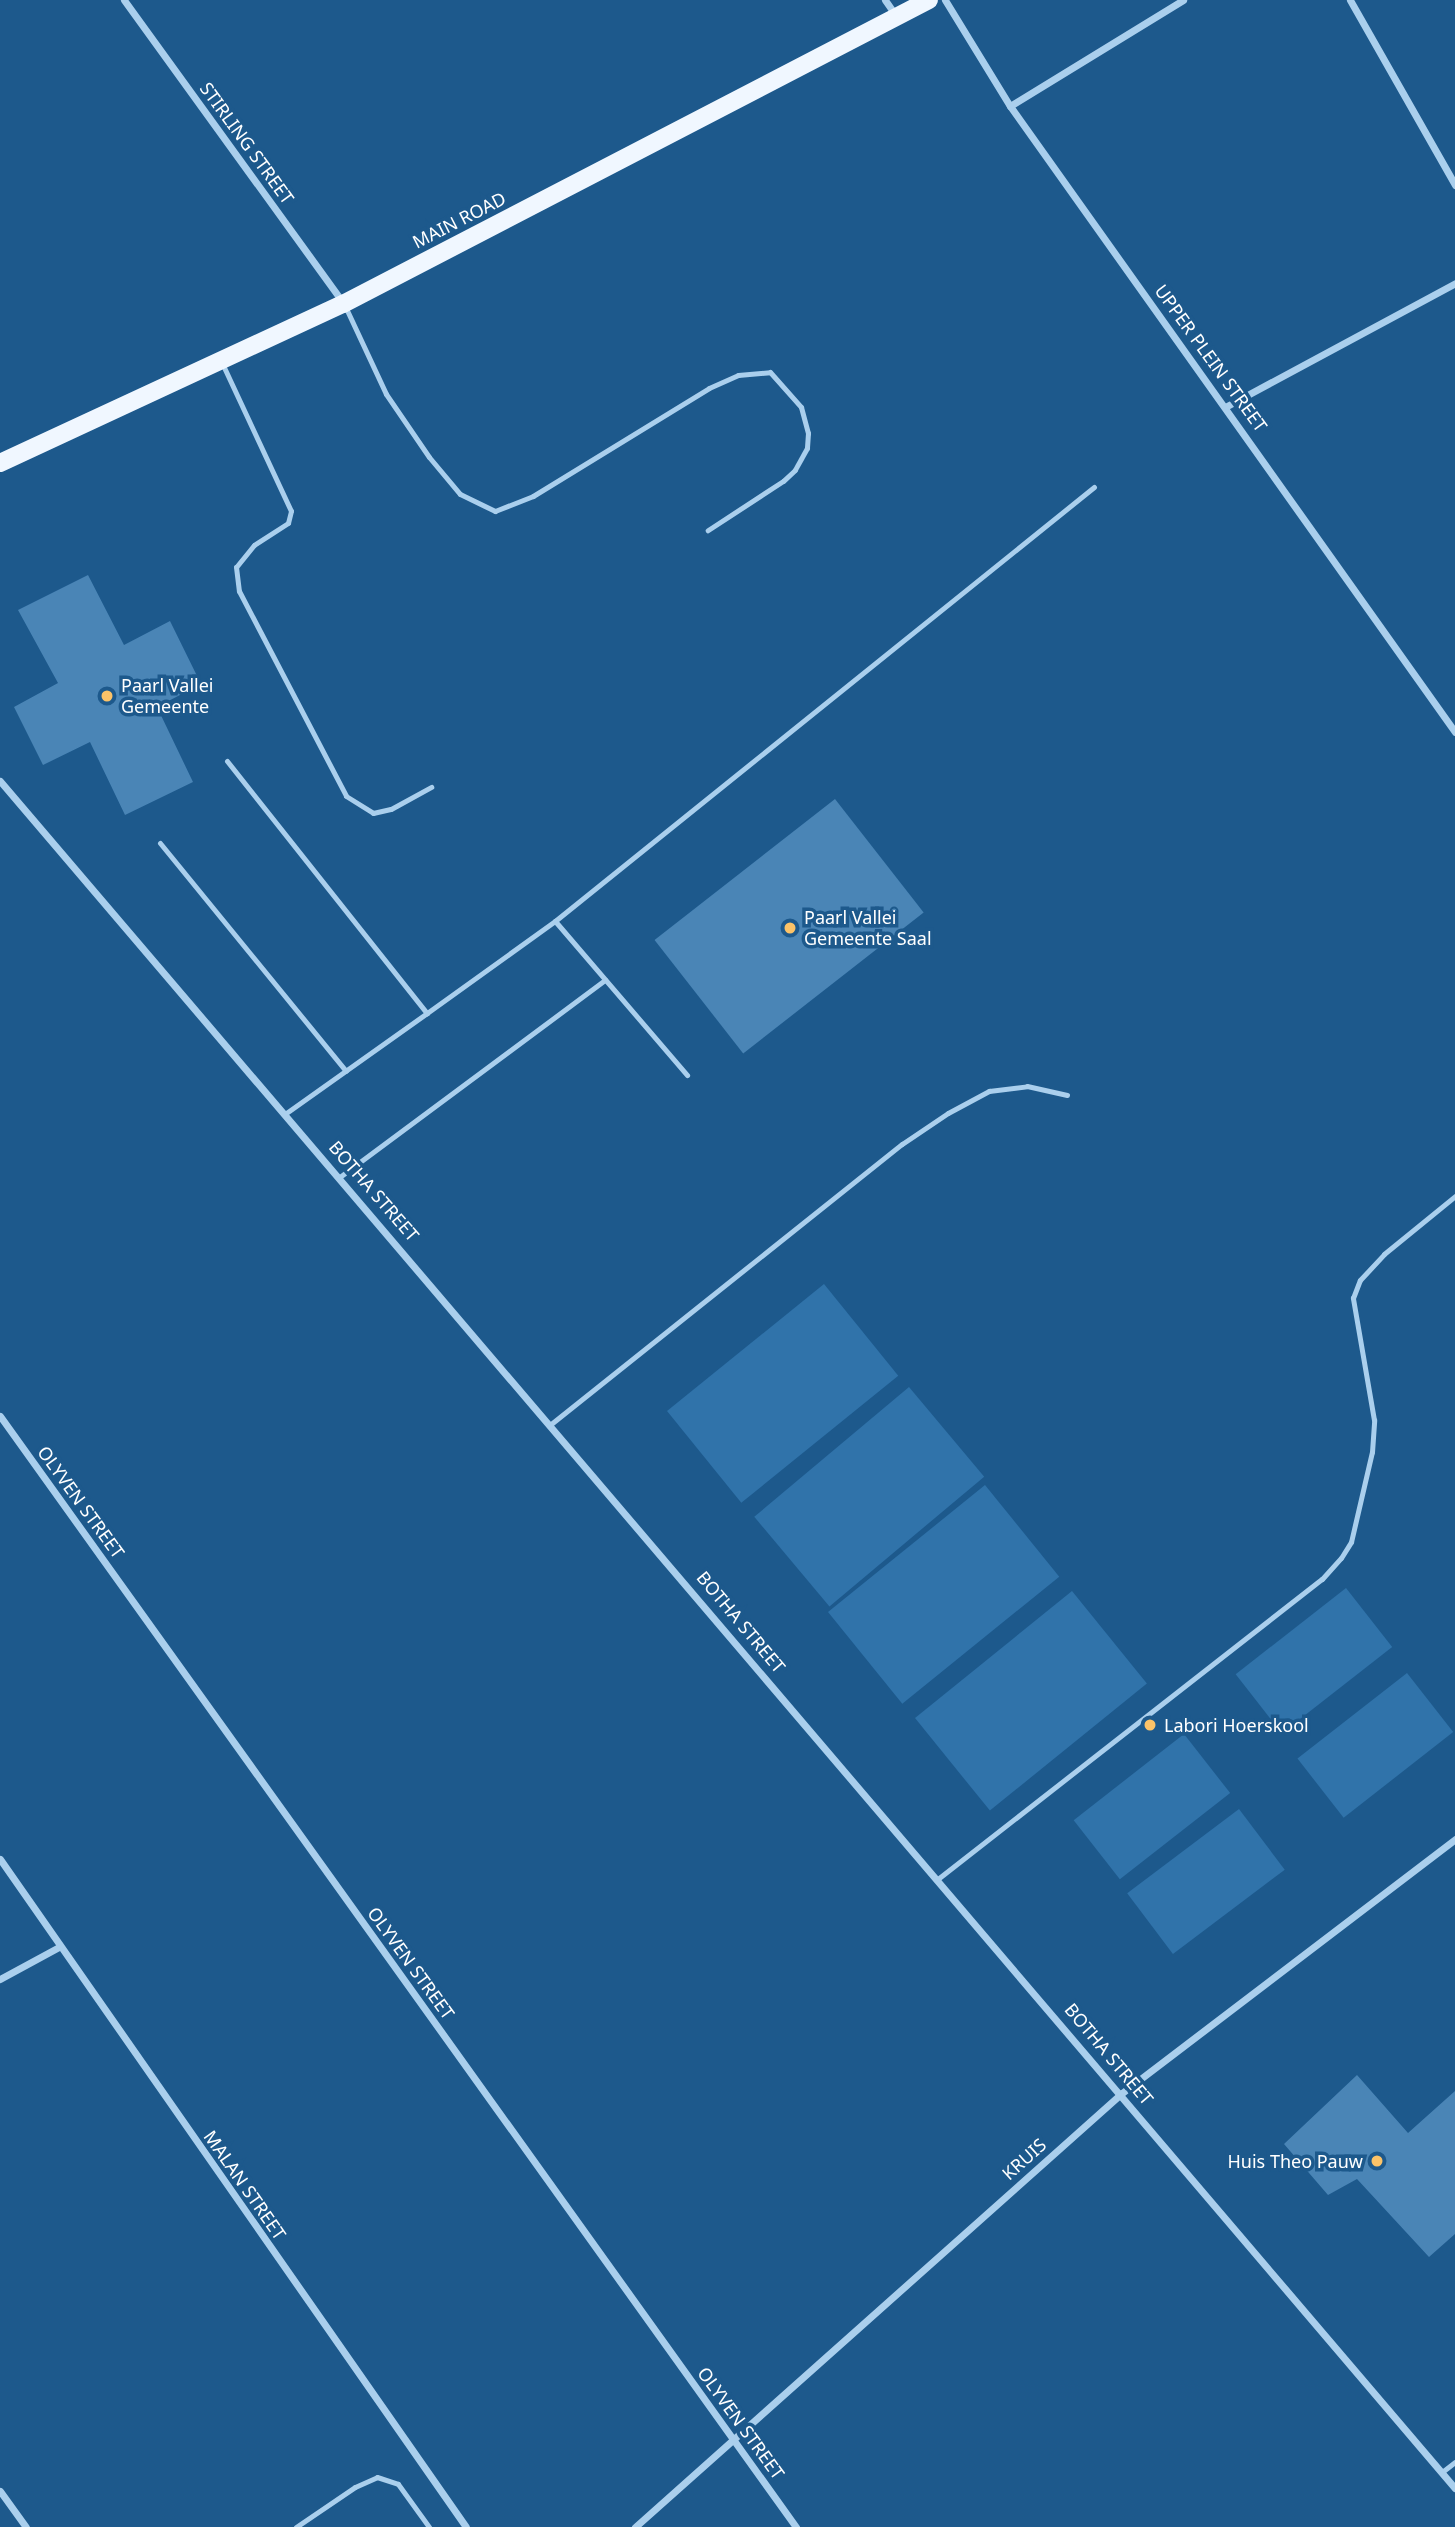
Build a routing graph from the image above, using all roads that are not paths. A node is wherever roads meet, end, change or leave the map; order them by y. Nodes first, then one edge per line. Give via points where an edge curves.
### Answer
1 (124, 0) edge
2 (885, 0) edge
3 (929, 0) edge
4 (944, 0) edge
5 (1183, 0) edge
6 (1350, 0) edge
7 (897, 18) junction
8 (1010, 106) junction
9 (1455, 185) edge
10 (1455, 283) edge
11 (343, 304) junction
12 (221, 360) junction
13 (1227, 406) junction
14 (0, 463) edge
15 (1094, 487) dead end
16 (708, 530) dead end
17 (1455, 733) edge
18 (227, 761) dead end
19 (0, 780) edge
20 (431, 787) dead end
21 (160, 843) dead end
22 (555, 921) junction
23 (605, 980) junction
24 (426, 1013) junction
25 (346, 1071) junction
26 (687, 1076) dead end
27 (1067, 1095) dead end
28 (285, 1114) junction
29 (341, 1176) junction
30 (1455, 1196) edge
31 (0, 1416) edge
32 (551, 1424) junction
33 (1455, 1839) edge
34 (0, 1859) edge
35 (939, 1878) junction
36 (60, 1947) junction
37 (0, 1979) edge
38 (1122, 2093) junction
39 (732, 2438) junction
40 (1455, 2462) edge
41 (1442, 2472) junction
42 (1455, 2488) edge
43 (0, 2491) edge
44 (26, 2527) edge
45 (296, 2527) edge
46 (429, 2527) edge
47 (466, 2527) edge
48 (635, 2527) edge
49 (796, 2527) edge

1 - 11 street, STIRLING STREET
2 - 7 street
3 - 7 main road, MAIN ROAD
4 - 8 street, UPPER PLEIN STREET
5 - 8 street
6 - 9 street
7 - 11 main road, MAIN ROAD
8 - 13 street, UPPER PLEIN STREET
10 - 13 street
11 - 12 main road, MAIN ROAD
11 - 16 lane via 386,394 429,457 460,494 495,510 533,496 709,388 738,375 770,372 801,407 807,448 783,481
12 - 14 main road, MAIN ROAD
12 - 20 lane via 291,512 288,523 254,545 236,566 239,592 346,796 373,813 391,809
13 - 17 street, UPPER PLEIN STREET
15 - 22 lane
18 - 24 lane
19 - 28 street, BOTHA STREET
21 - 25 lane
22 - 23 lane
22 - 24 lane
23 - 26 lane
23 - 29 lane
24 - 25 lane
25 - 28 lane
27 - 32 lane via 1027,1086 989,1091 948,1114 902,1144
28 - 29 street, BOTHA STREET
29 - 32 street, BOTHA STREET
30 - 35 lane via 1384,1254 1360,1280 1353,1298 1374,1420 1372,1452 1351,1542 1341,1558 1322,1579
31 - 39 street, OLYVEN STREET
32 - 35 street, BOTHA STREET
33 - 38 street, KRUIS
34 - 36 street, MALAN STREET
35 - 38 street, BOTHA STREET
36 - 37 street
36 - 47 street, MALAN STREET
38 - 39 street, KRUIS
38 - 41 street, BOTHA STREET
39 - 48 street, KRUIS
39 - 49 street, OLYVEN STREET
40 - 41 lane
41 - 42 street, BOTHA STREET
43 - 44 street
45 - 46 lane via 377,2477 398,2484

